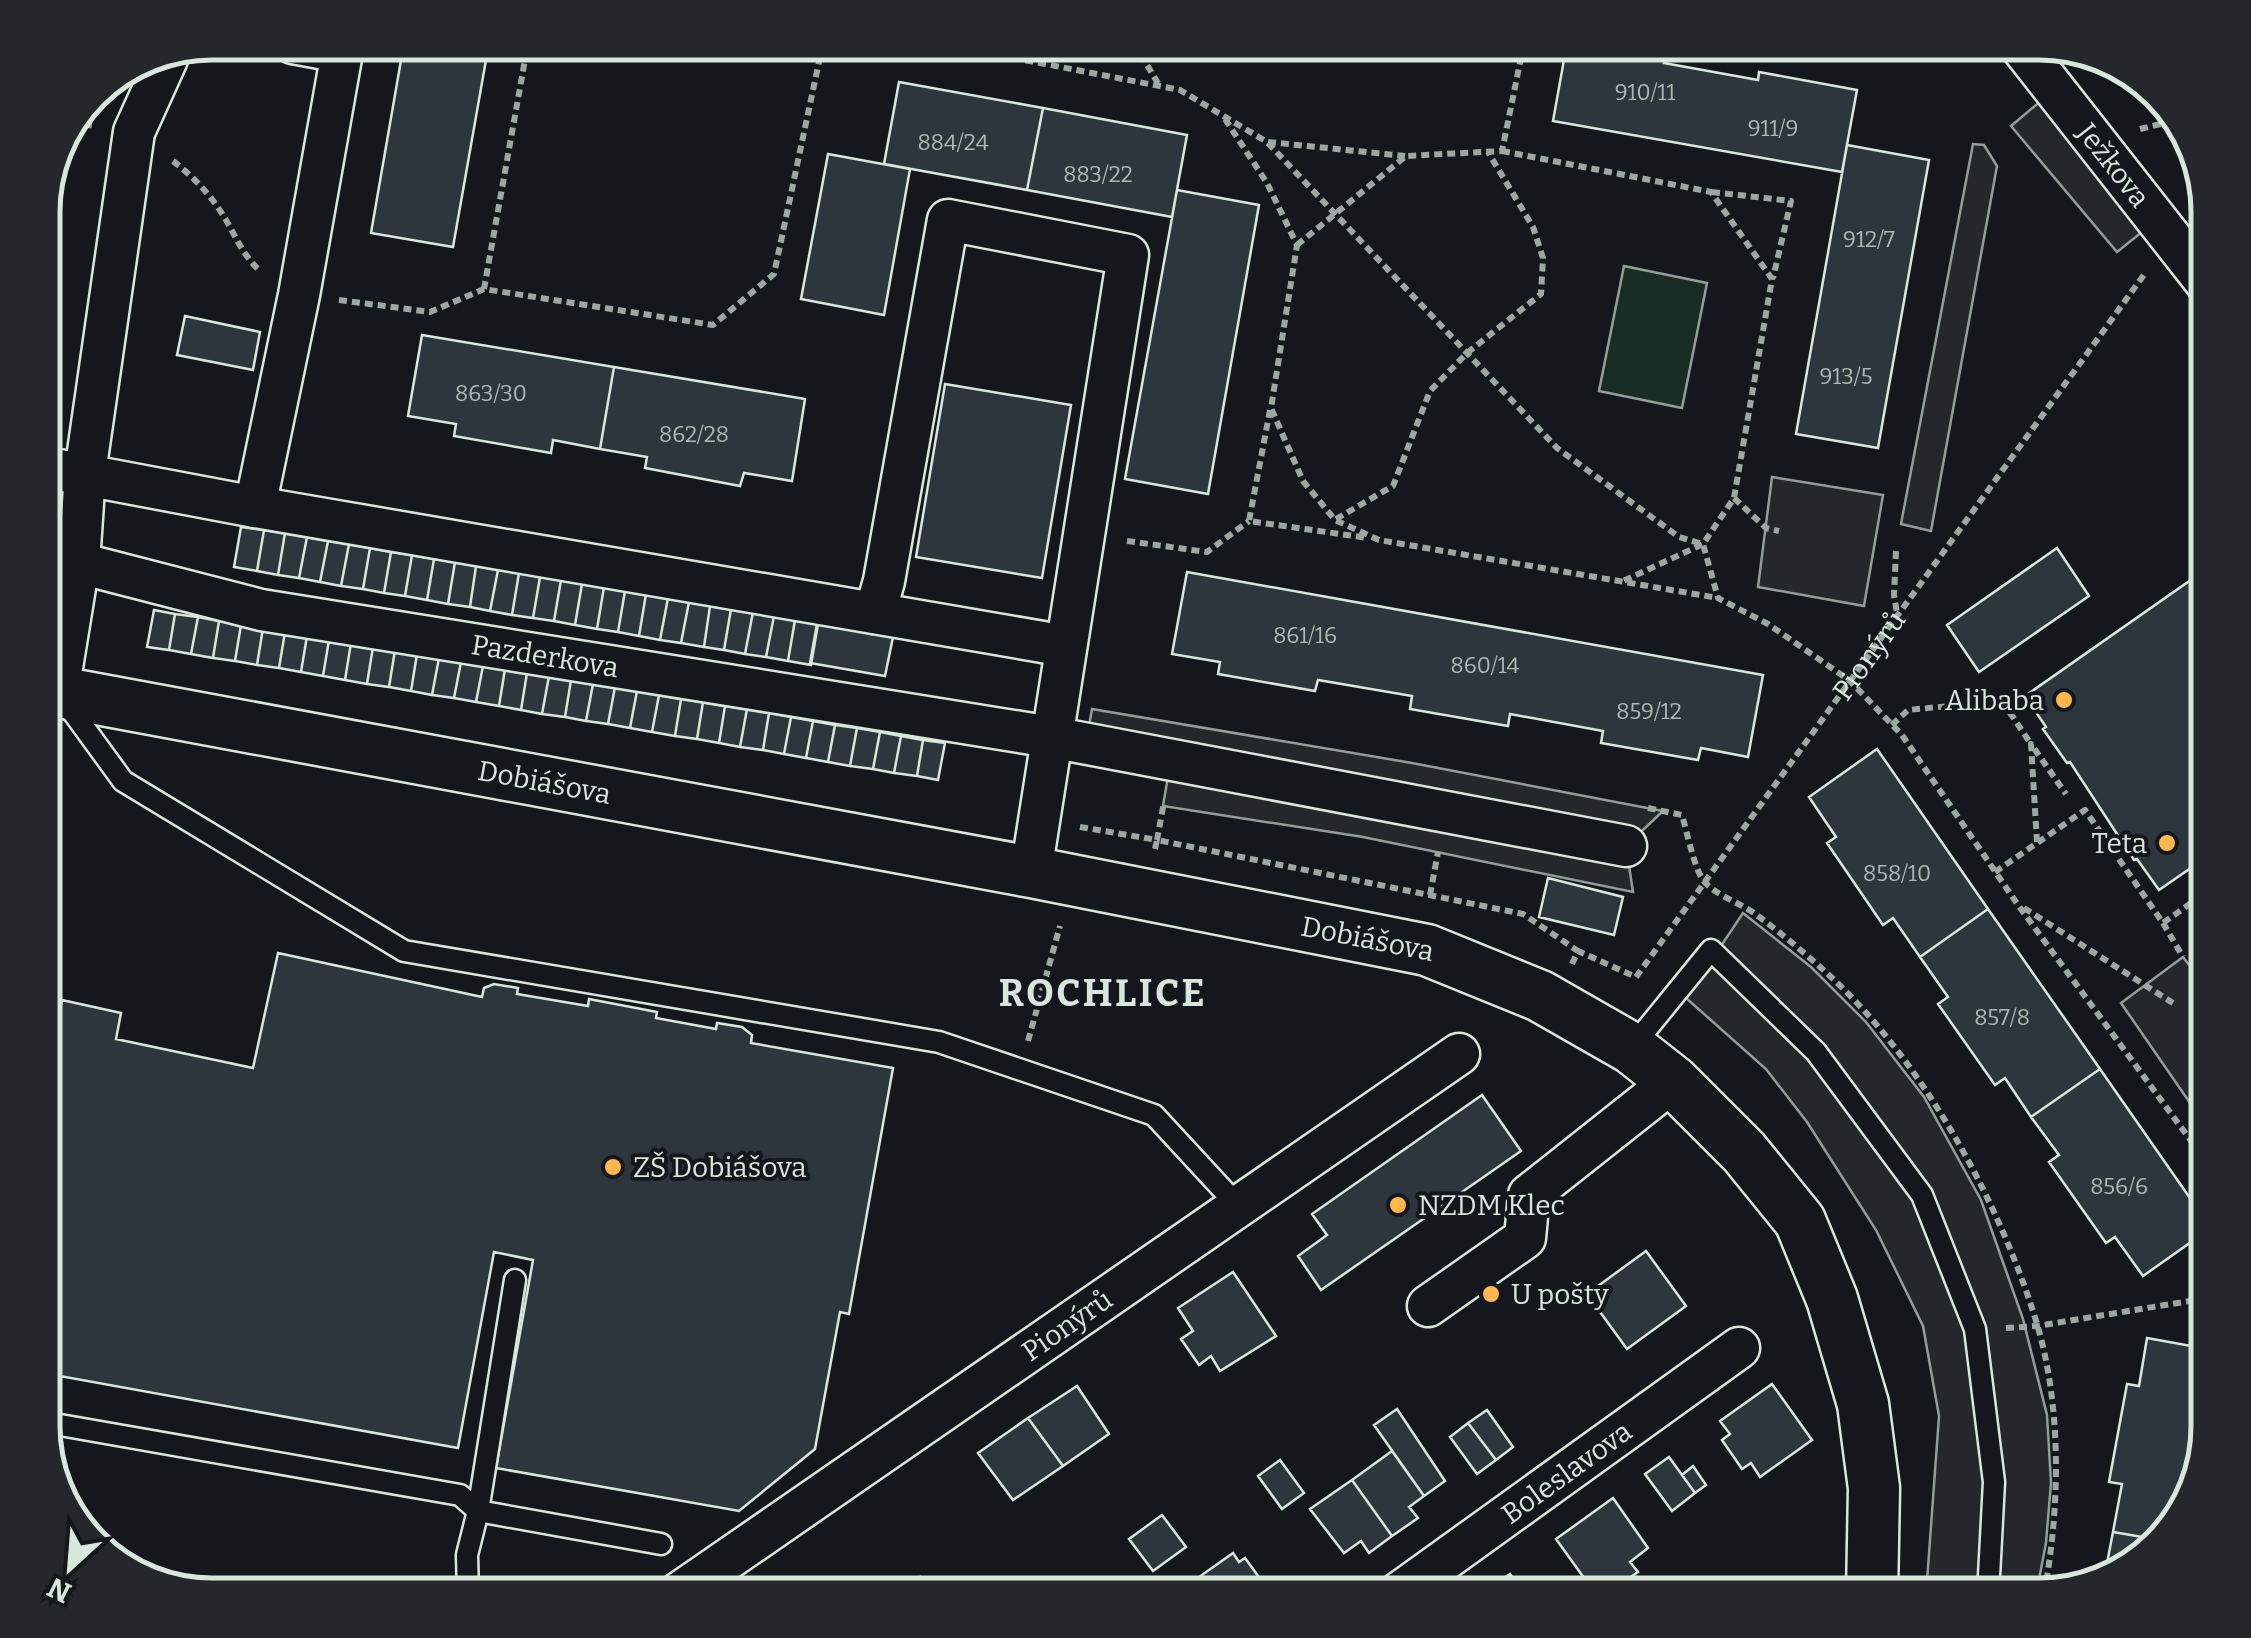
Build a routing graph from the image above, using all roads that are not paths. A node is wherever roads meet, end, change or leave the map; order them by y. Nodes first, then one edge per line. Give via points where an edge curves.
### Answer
1 (341, 60) edge
2 (2032, 60) edge
3 (162, 69) edge
4 (2191, 262) edge
5 (60, 469) edge
6 (85, 473) junction
7 (256, 507) junction
8 (61, 561) edge
9 (875, 613) junction
10 (1066, 646) junction
11 (60, 692) edge
12 (60, 702) edge
13 (1052, 736) junction
14 (1626, 846) dead end
15 (1031, 872) junction
16 (1631, 1048) junction
17 (1458, 1054) dead end
18 (1673, 1081) junction
19 (1239, 1207) junction
20 (515, 1280) dead end
21 (1428, 1306) dead end
22 (1739, 1348) dead end
23 (60, 1425) edge
24 (478, 1511) junction
25 (661, 1544) dead end
26 (468, 1578) edge
27 (702, 1578) edge
28 (1421, 1578) edge
29 (1872, 1578) edge
30 (1989, 1578) edge

1 - 7 street
2 - 4 street, Ježkova
3 - 6 street via 134,132
5 - 6 street
6 - 7 street
6 - 8 street
7 - 9 street
8 - 13 street, Pazderkova via 261,610
9 - 10 street
9 - 10 street via 948,220 1128,255
10 - 13 street
11 - 15 street, Dobiášova
12 - 19 lane via 123,781 404,950 938,1042 1154,1115
13 - 14 street, Pazderkova
13 - 15 street
15 - 16 street, Dobiášova via 1427,950 1552,1003
16 - 18 street, Dobiášova
16 - 30 lane via 1711,950 1816,1052 1922,1195 1975,1329 1994,1482
17 - 19 street, Pionýrů
18 - 21 street via 1529,1195 1525,1238
18 - 29 street, Dobiášova via 1744,1152 1800,1222 1832,1299 1863,1404 1874,1488
19 - 27 street, Pionýrů
20 - 24 lane
22 - 28 street, Boleslavova
23 - 24 lane via 460,1495
24 - 25 lane
24 - 26 lane

